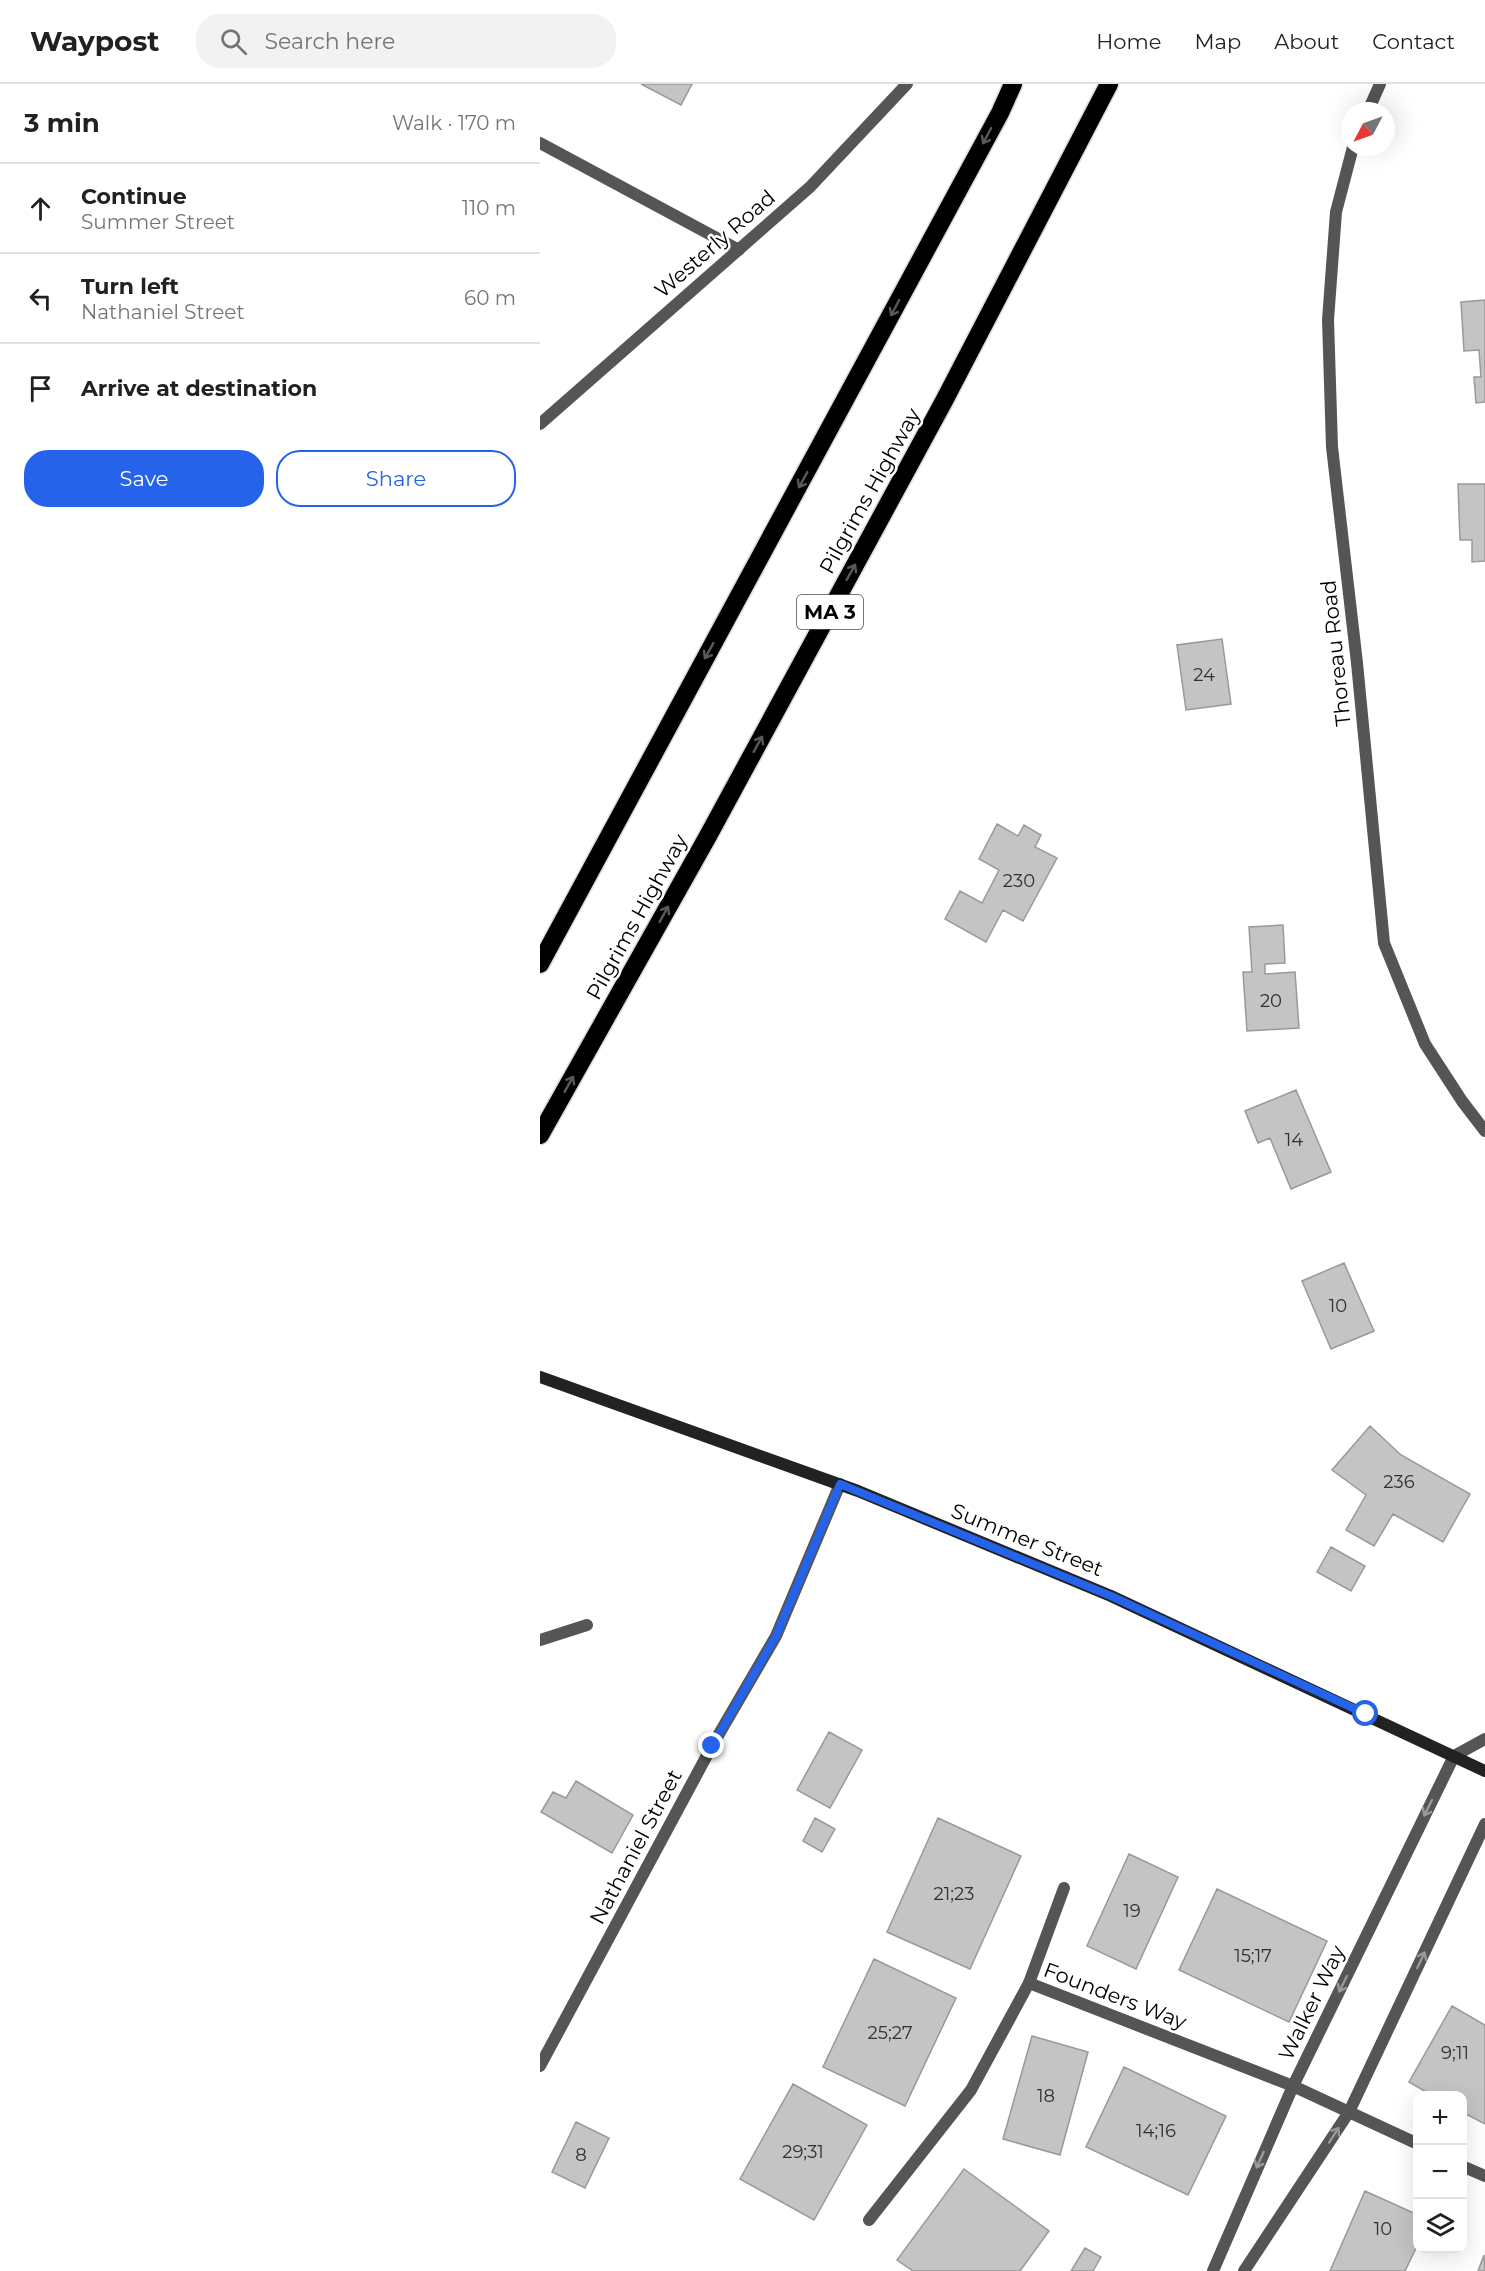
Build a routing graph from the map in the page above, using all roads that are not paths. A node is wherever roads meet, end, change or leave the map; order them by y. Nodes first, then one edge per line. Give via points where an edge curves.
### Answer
1 (908, 84) edge
2 (1013, 84) edge
3 (1109, 84) edge
4 (1380, 84) edge
5 (1372, 102) edge
6 (540, 143) edge
7 (1351, 156) edge
8 (739, 250) junction
9 (540, 424) edge
10 (540, 964) edge
11 (1485, 1131) edge
12 (540, 1135) edge
13 (540, 1377) edge
14 (840, 1484) junction
15 (587, 1625) dead end
16 (540, 1640) edge
17 (1485, 1739) edge
18 (1454, 1756) junction
19 (1485, 1771) edge
20 (1485, 1824) edge
21 (1064, 1888) dead end
22 (1029, 1983) junction
23 (540, 2066) edge
24 (1293, 2086) junction
25 (1349, 2112) junction
26 (1413, 2142) edge
27 (1467, 2168) edge
28 (1485, 2176) edge
29 (869, 2220) dead end
30 (1213, 2271) edge
31 (1244, 2271) edge

1 - 8 street, Westerly Road via 810,187
2 -> 10 highway
12 -> 3 highway, Pilgrims Highway / MA 3 via 928,432
4 - 5 street
6 - 8 street
7 - 11 street, Thoreau Road via 1336,212 1328,320 1332,436 1384,943 1425,1044
8 - 9 street, Westerly Road
13 - 14 main road, Summer Street
14 - 18 main road, Summer Street via 1111,1596
14 - 23 street, Nathaniel Street via 776,1636 712,1746
15 - 16 street
17 - 18 street
18 - 19 main road, Summer Street
18 -> 24 street, Walker Way
25 -> 20 street
21 - 22 street
22 - 24 street, Founders Way
22 - 29 street, Founders Way via 970,2090
24 - 25 street, Founders Way
24 -> 30 street, Walker Way
25 - 26 street, Founders Way
31 -> 25 street
27 - 28 street

